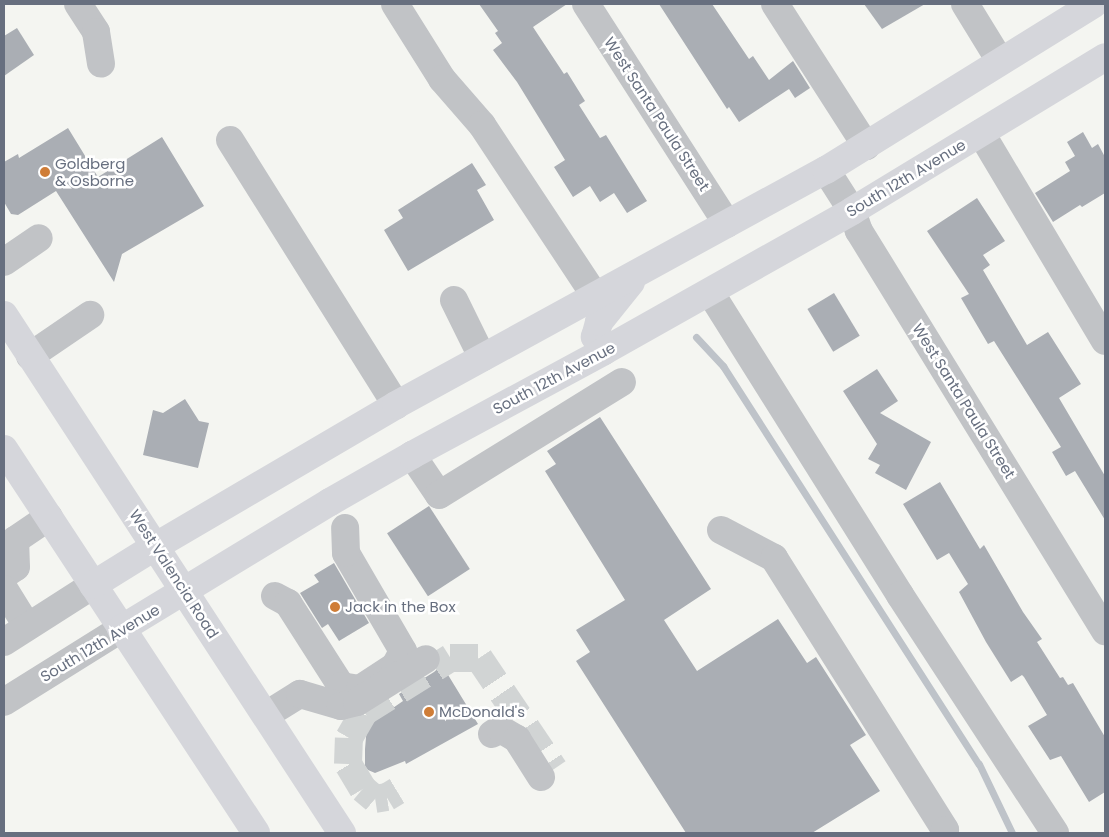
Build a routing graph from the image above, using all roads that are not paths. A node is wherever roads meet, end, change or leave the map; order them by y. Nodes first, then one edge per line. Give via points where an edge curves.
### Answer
1 (78, 4) edge
2 (395, 4) edge
3 (586, 4) edge
4 (775, 4) edge
5 (965, 4) edge
6 (1094, 4) edge
7 (1105, 57) edge
8 (1000, 61) junction
9 (101, 64) dead end
10 (981, 132) junction
11 (230, 140) dead end
12 (866, 146) junction
13 (826, 170) junction
14 (852, 211) junction
15 (727, 224) junction
16 (39, 238) dead end
17 (4, 262) edge
18 (638, 273) junction
19 (710, 292) junction
20 (595, 296) junction
21 (454, 300) dead end
22 (90, 314) dead end
23 (4, 315) edge
24 (1105, 341) edge
25 (30, 356) junction
26 (482, 357) junction
27 (613, 367) junction
28 (396, 405) junction
29 (5, 454) edge
30 (412, 455) junction
31 (49, 517) junction
32 (345, 528) dead end
33 (721, 530) dead end
34 (9, 532) edge
35 (156, 546) junction
36 (4, 575) edge
37 (93, 585) junction
38 (4, 588) edge
39 (184, 592) junction
40 (275, 596) dead end
41 (27, 626) junction
42 (121, 629) junction
43 (1105, 632) edge
44 (4, 642) edge
45 (426, 659) dead end
46 (4, 702) edge
47 (266, 716) junction
48 (492, 734) dead end
49 (541, 777) dead end
50 (256, 833) edge
51 (342, 833) edge
52 (944, 833) edge
53 (1055, 833) edge

1 - 9 street via 96,32
2 - 20 street via 442,79 482,125
3 - 15 street, West Santa Paula Street
4 - 12 street
5 - 8 street
6 - 8 main road
7 - 10 main road, South 12th Avenue
8 - 12 main road
10 - 14 main road, South 12th Avenue
10 - 24 street
11 - 28 street
12 - 13 main road
13 - 14 street, West Santa Paula Street
13 - 15 main road
14 - 19 main road, South 12th Avenue
14 - 43 street, West Santa Paula Street via 863,236
15 - 18 main road
16 - 17 street
18 - 20 main road
18 - 27 main road via 599,322 595,338
19 - 27 main road, South 12th Avenue
19 - 53 street
20 - 26 main road
21 - 26 street
22 - 25 street
23 - 25 main road, West Valencia Road
25 - 35 main road, West Valencia Road
26 - 28 main road
27 - 30 main road, South 12th Avenue
27 - 30 street via 439,494
28 - 35 main road
29 - 31 main road
30 - 39 main road, South 12th Avenue
31 - 34 street
31 - 37 main road
32 - 40 street via 346,553 403,651 394,666 360,689 341,686 288,603
33 - 52 street via 774,558
34 - 36 street via 16,567
35 - 37 main road
35 - 39 main road, West Valencia Road
37 - 41 street
37 - 42 main road
38 - 41 street
39 - 42 main road, South 12th Avenue
39 - 47 main road, West Valencia Road
41 - 44 street
42 - 46 street, South 12th Avenue
42 - 50 main road
45 - 47 street via 357,702 341,706 300,694
47 - 51 main road, West Valencia Road
48 - 49 street via 500,729 517,739

